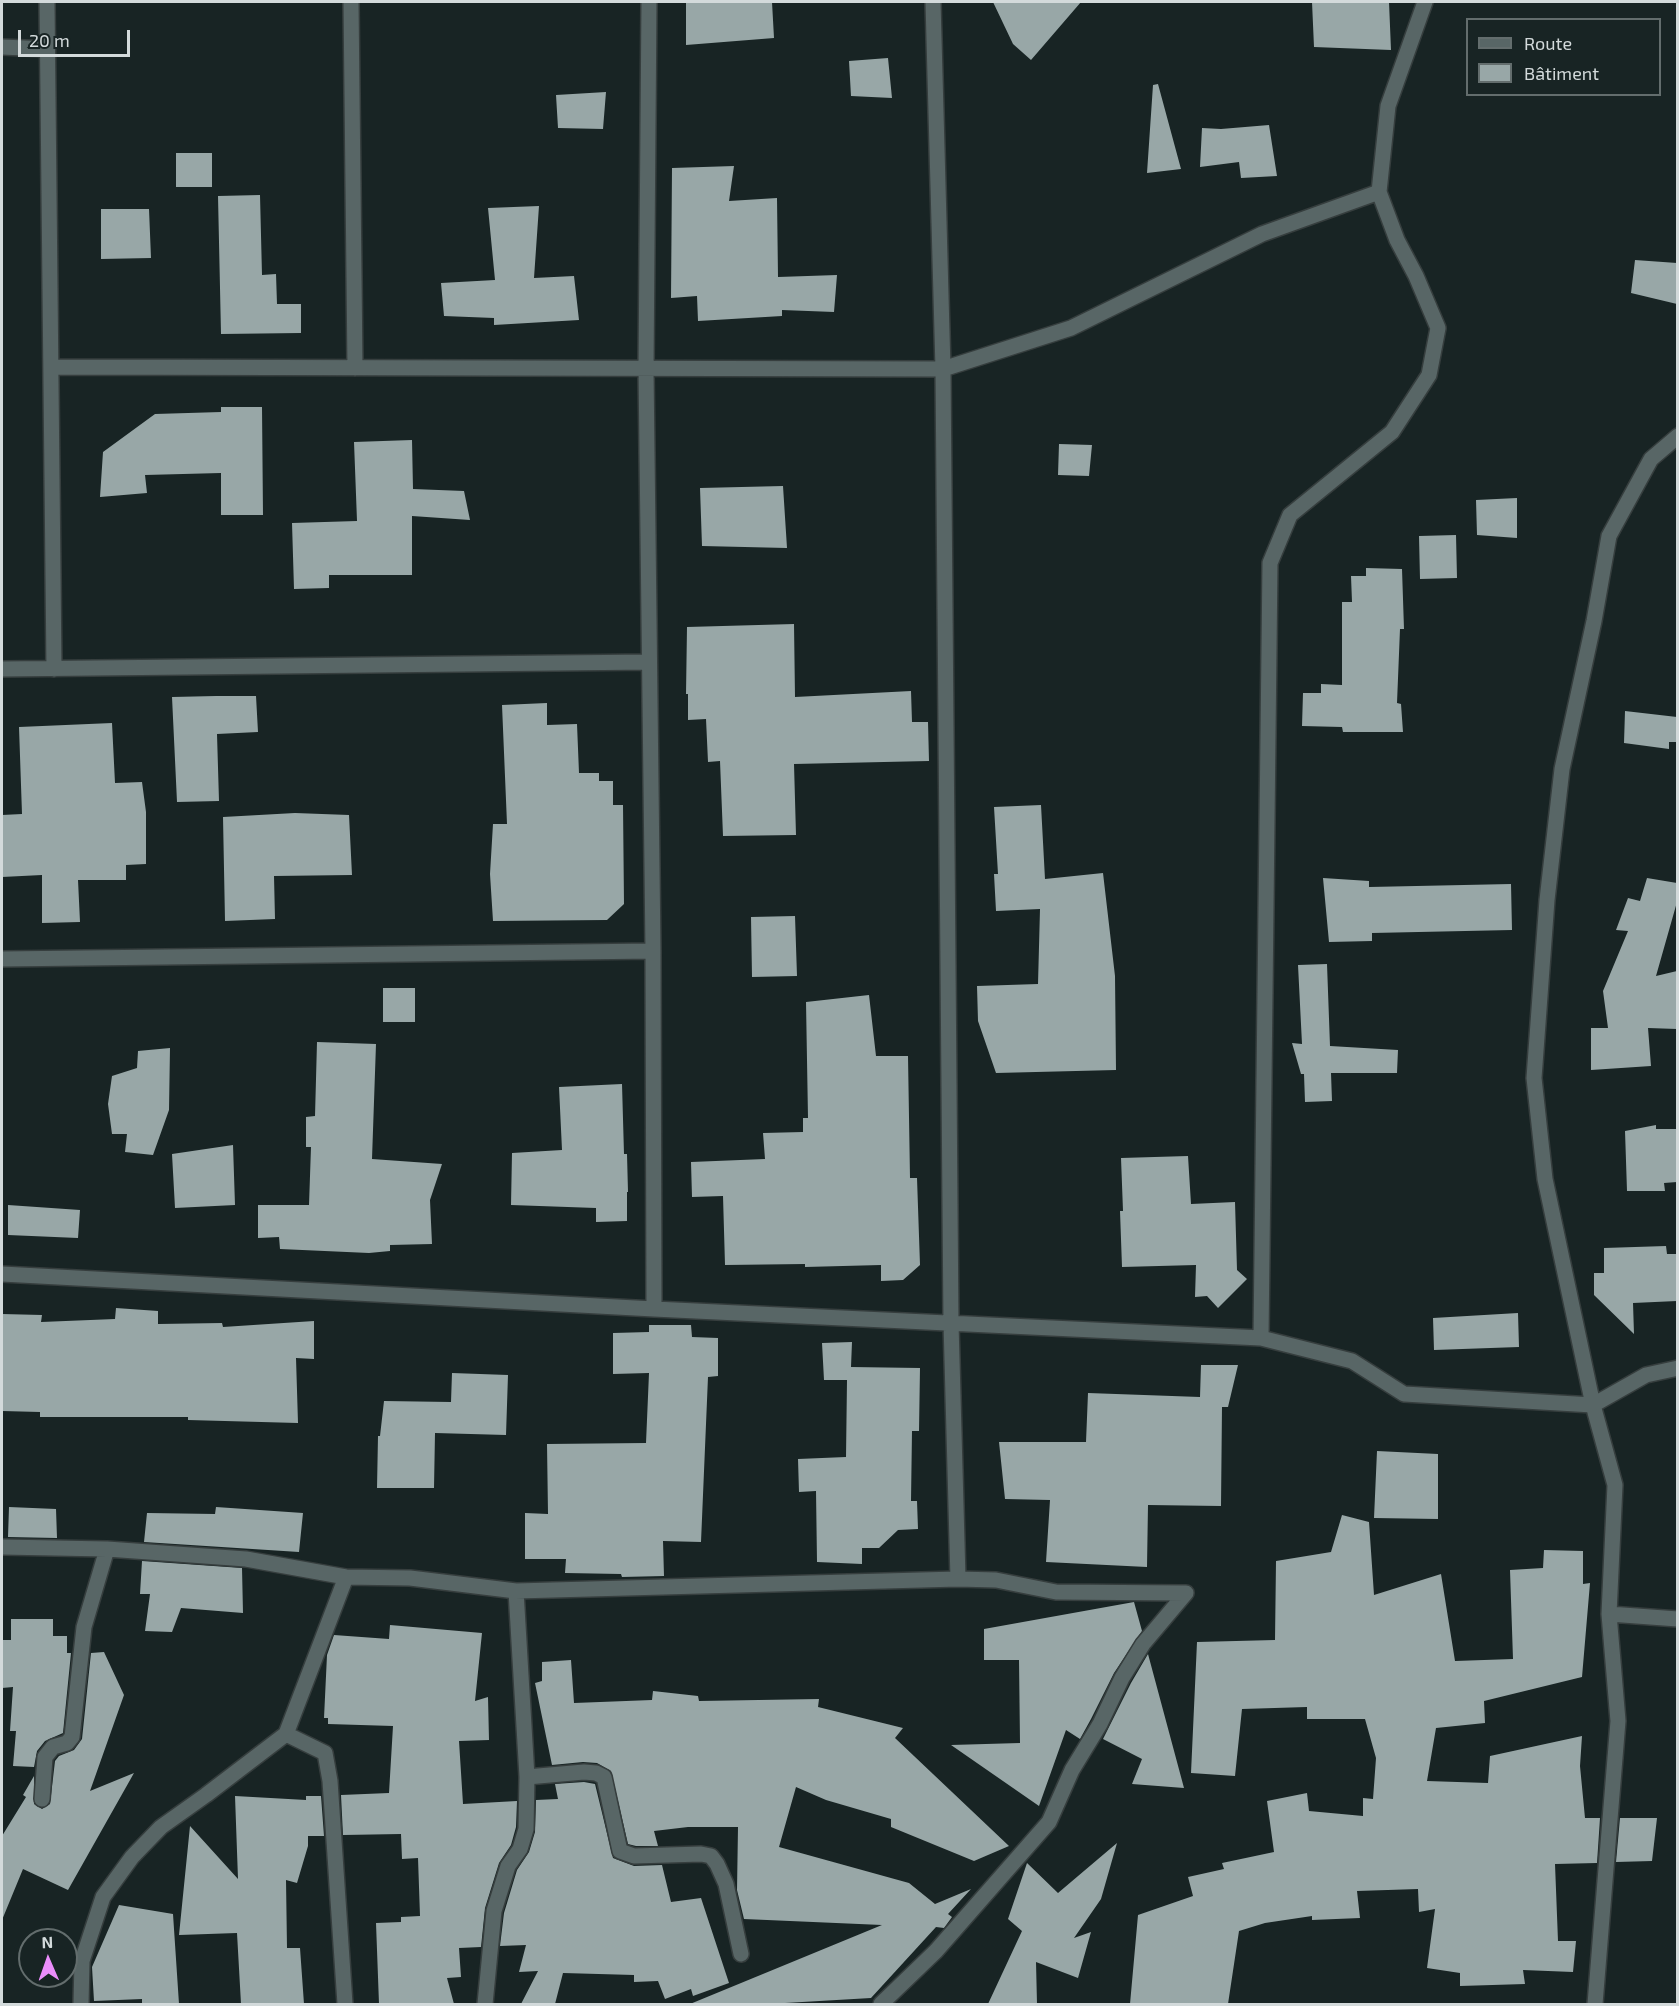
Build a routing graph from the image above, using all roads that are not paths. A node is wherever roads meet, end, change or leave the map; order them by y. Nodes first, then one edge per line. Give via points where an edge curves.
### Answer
1 (47, 2) edge
2 (351, 2) edge
3 (649, 2) edge
4 (933, 2) edge
5 (1425, 2) edge
6 (2, 47) edge
7 (47, 49) junction
8 (1379, 192) junction
9 (51, 367) junction
10 (355, 368) junction
11 (646, 369) junction
12 (943, 369) junction
13 (1677, 436) edge
14 (649, 662) junction
15 (2, 669) edge
16 (54, 669) junction
17 (653, 951) junction
18 (2, 959) edge
19 (2, 1274) edge
20 (654, 1310) junction
21 (951, 1323) junction
22 (1262, 1338) junction
23 (1677, 1368) edge
24 (1593, 1405) junction
25 (107, 1549) junction
26 (5, 1551) edge
27 (346, 1577) junction
28 (958, 1580) junction
29 (516, 1591) junction
30 (1609, 1614) junction
31 (1677, 1619) edge
32 (286, 1734) junction
33 (527, 1777) junction
34 (42, 1799) dead end
35 (741, 1954) dead end
36 (81, 2004) edge
37 (345, 2004) edge
38 (485, 2004) edge
39 (881, 2004) edge
40 (1595, 2004) edge

1 - 7 street
2 - 10 street
3 - 11 street
4 - 12 street
5 - 8 street via 1388,105
6 - 7 street
7 - 9 street
8 - 12 street via 1263,234 1071,328
8 - 22 street via 1438,328 1429,375 1392,432 1290,515 1270,563
9 - 10 street
9 - 16 street
10 - 11 street
11 - 12 street
11 - 14 street
12 - 21 street
13 - 24 street via 1651,459 1609,536 1562,769 1546,900 1534,1078 1545,1179
14 - 16 street
14 - 17 street
15 - 16 street
17 - 18 street
17 - 20 street
19 - 20 street
20 - 21 street
21 - 22 street
21 - 28 street
22 - 24 street via 1352,1361 1404,1394
23 - 24 street via 1646,1375
24 - 30 street via 1615,1485
25 - 26 street
25 - 27 street via 246,1559
25 - 34 street via 84,1627 72,1737 68,1743 53,1747 45,1757
27 - 29 street via 410,1578
27 - 32 street
28 - 29 street
28 - 39 street via 996,1580 1056,1592 1186,1593 1143,1644 1122,1678 1049,1822 936,1951
29 - 33 street
30 - 31 street
30 - 40 street via 1618,1721
32 - 36 street via 160,1827 132,1857 103,1898 82,1961
32 - 37 street via 325,1753
33 - 35 street via 596,1773 604,1777 620,1851 634,1856 711,1856 726,1884
33 - 38 street via 526,1829 520,1849 508,1866 494,1911

